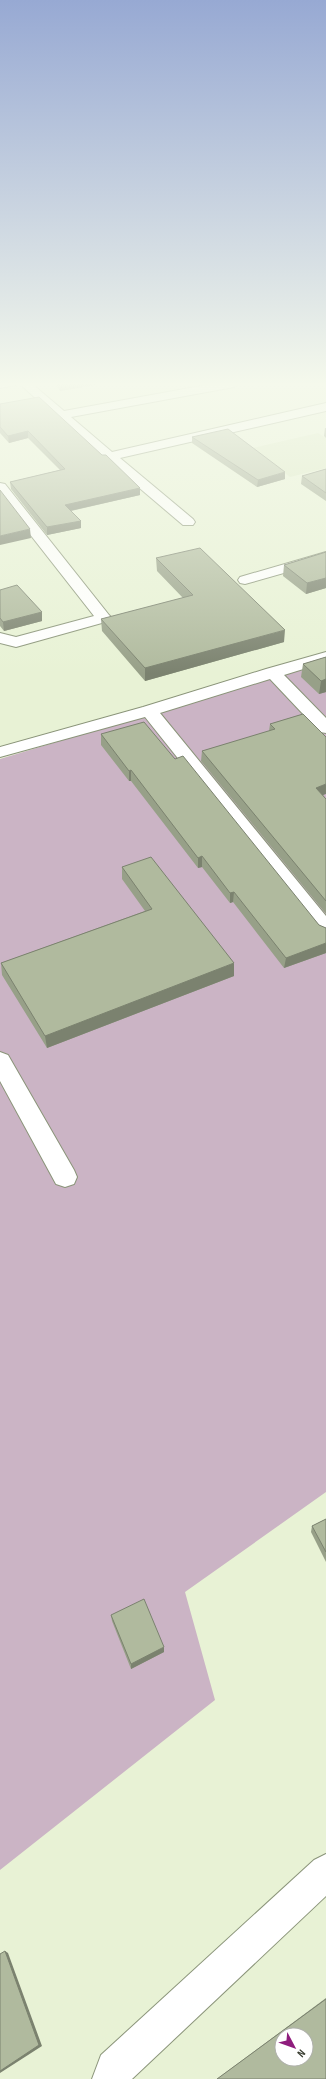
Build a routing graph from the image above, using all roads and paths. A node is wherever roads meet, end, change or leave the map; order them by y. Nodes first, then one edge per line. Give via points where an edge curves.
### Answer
1 (138, 480) edge
2 (0, 487) edge
3 (188, 522) dead end
4 (326, 556) edge
5 (245, 580) dead end
6 (0, 638) edge
7 (326, 657) edge
8 (272, 672) junction
9 (149, 711) junction
10 (326, 728) edge
11 (0, 752) edge
12 (326, 930) edge
13 (0, 1061) edge
14 (65, 1177) dead end
15 (326, 1872) edge
16 (115, 2076) edge

1 - 3 street
2 - 6 street via 104,618 16,642
4 - 5 street
7 - 8 street
8 - 9 street
8 - 10 street
9 - 11 street
9 - 12 street
13 - 14 street
15 - 16 street

